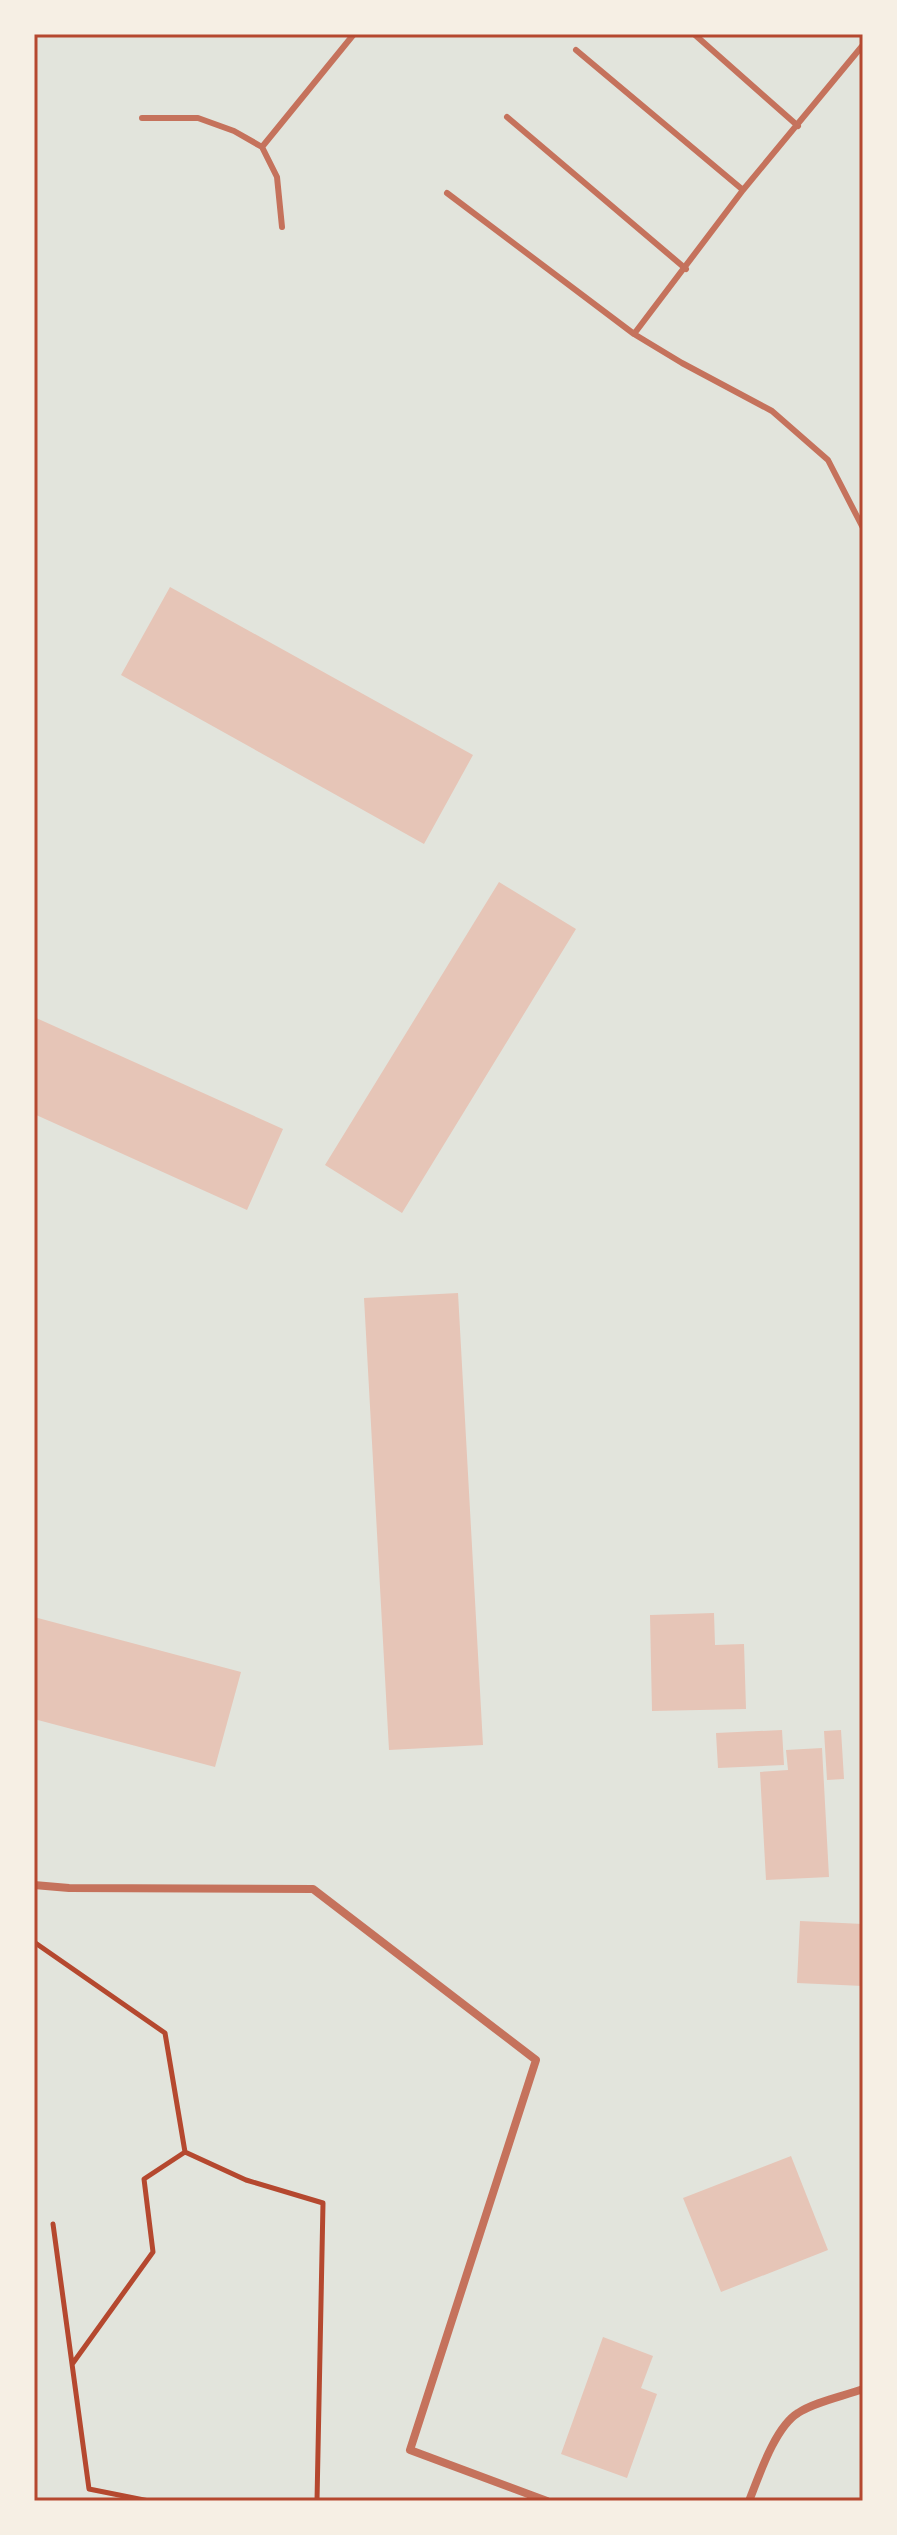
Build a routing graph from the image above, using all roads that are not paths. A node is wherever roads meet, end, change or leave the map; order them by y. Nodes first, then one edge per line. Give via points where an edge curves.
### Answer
1 (354, 34) edge
2 (694, 34) edge
3 (863, 45) edge
4 (576, 50) dead end
5 (507, 117) dead end
6 (142, 118) dead end
7 (798, 126) junction
8 (262, 147) junction
9 (743, 190) junction
10 (447, 193) dead end
11 (282, 227) dead end
12 (686, 269) junction
13 (634, 334) junction
14 (863, 528) edge
15 (34, 1885) edge
16 (863, 2389) edge
17 (547, 2501) edge
18 (749, 2501) edge

1 - 8 lane
2 - 7 lane
3 - 7 lane
4 - 9 lane
5 - 12 lane
6 - 8 lane via 198,118
7 - 9 lane
8 - 11 lane via 277,177
9 - 12 lane
10 - 13 lane
12 - 13 lane
13 - 14 lane via 772,411 828,460
15 - 17 street via 313,1889 536,2060 410,2450
16 - 18 street via 798,2412 784,2425

